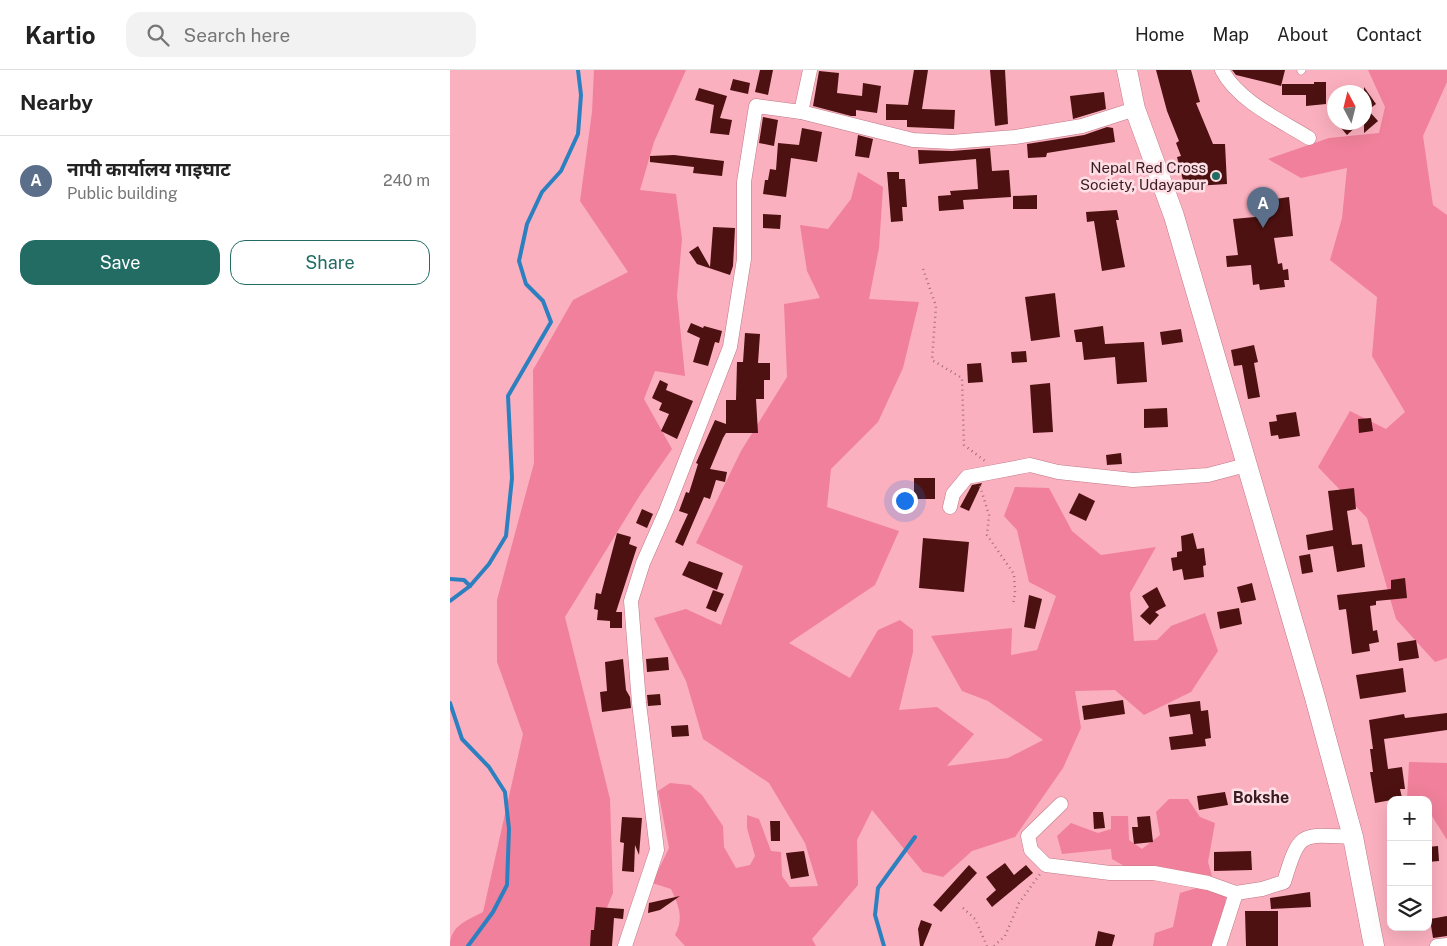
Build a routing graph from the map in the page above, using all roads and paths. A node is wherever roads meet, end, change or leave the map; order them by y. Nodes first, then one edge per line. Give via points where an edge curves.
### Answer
1 (810, 70) edge
2 (1127, 70) edge
3 (1222, 70) edge
4 (1135, 109) junction
5 (801, 112) junction
6 (1309, 138) dead end
7 (924, 269) dead end
8 (1246, 465) junction
9 (998, 471) junction
10 (977, 475) junction
11 (950, 507) dead end
12 (1013, 605) dead end
13 (1061, 804) dead end
14 (1353, 837) junction
15 (1046, 865) junction
16 (1236, 893) junction
17 (963, 908) dead end
18 (1447, 945) edge
19 (624, 946) edge
20 (987, 946) edge
21 (994, 946) edge
22 (1219, 946) edge
23 (1374, 946) edge
24 (1437, 946) edge

1 - 5 street
2 - 4 main road
3 - 6 street via 1228,82 1251,101
4 - 5 street via 1082,126 1015,137 951,142 913,140
4 - 8 main road via 1174,216
5 - 19 street via 756,106 744,182 744,259 730,347 643,563 631,601 639,704 657,850
7 - 9 path via 936,306 932,360 962,378 964,445
8 - 9 street via 1208,475 1133,480 1058,472 1030,465
8 - 14 main road
9 - 10 street
10 - 11 street via 967,478 957,488
10 - 12 path via 988,515 987,535 1014,574
13 - 15 street via 1028,836 1031,850
14 - 16 street via 1308,836 1292,856 1284,882 1262,890
14 - 23 main road
15 - 16 street via 1110,873 1154,873 1208,883
15 - 21 path via 1019,903 1005,936
16 - 22 street
17 - 20 path via 975,919
18 - 24 street

